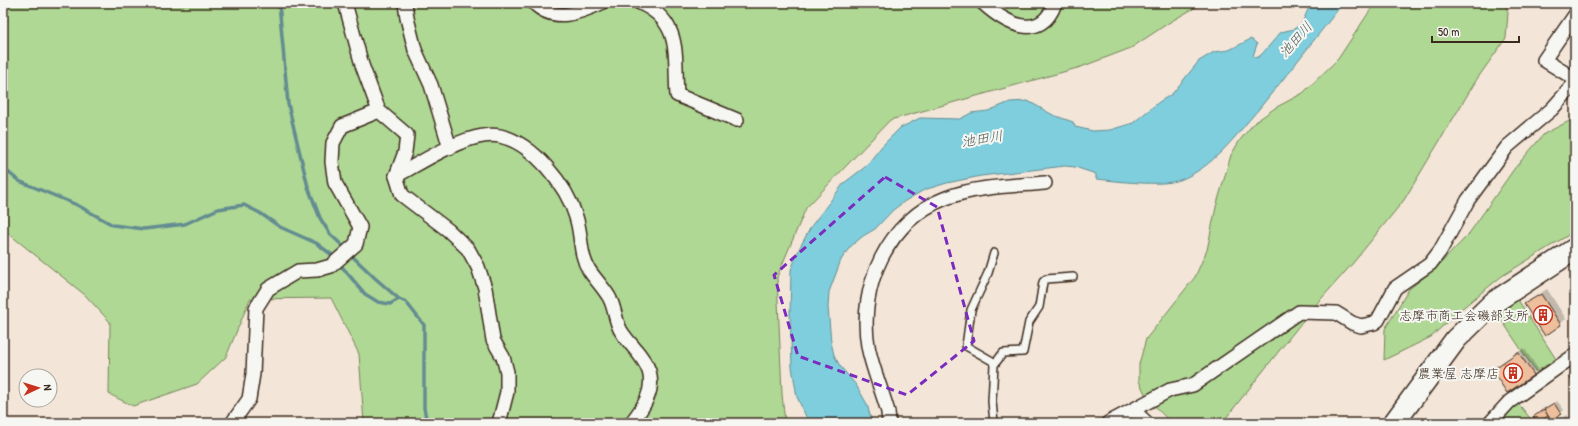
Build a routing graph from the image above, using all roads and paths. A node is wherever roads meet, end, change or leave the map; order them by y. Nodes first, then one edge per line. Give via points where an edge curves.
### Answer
1 (345, 3) edge
2 (405, 3) edge
3 (534, 3) edge
4 (601, 3) edge
5 (640, 3) edge
6 (983, 3) edge
7 (1055, 3) edge
8 (1575, 15) edge
9 (1575, 79) edge
10 (1575, 83) edge
11 (379, 111) junction
12 (737, 120) dead end
13 (450, 148) junction
14 (396, 176) junction
15 (1045, 183) dead end
16 (1575, 249) edge
17 (994, 252) dead end
18 (1073, 277) dead end
19 (1575, 355) edge
20 (994, 362) junction
21 (1133, 410) junction
22 (232, 423) edge
23 (499, 423) edge
24 (631, 423) edge
25 (889, 423) edge
26 (994, 423) edge
27 (1108, 423) edge
28 (1147, 423) edge
29 (1394, 423) edge
30 (1490, 423) edge

1 - 11 street via 362,65
2 - 13 street via 415,50 431,85
3 - 4 street via 554,15 577,13
5 - 12 street via 652,8 666,23 675,42 677,95
6 - 7 street via 1015,24 1032,27 1047,18
8 - 9 street via 1544,60
10 - 21 street via 1552,109 1507,147 1468,200 1440,251 1430,264 1395,288 1374,323 1361,326 1336,313 1298,312 1193,385 1170,390
11 - 14 street via 408,135
11 - 22 street via 342,126 333,143 335,183 360,227 356,244 331,266 298,271 268,289 256,308 253,374 249,398
13 - 14 street
13 - 24 street via 477,136 499,136 514,141 530,152 565,190 576,217 583,258 609,298 620,330 649,371 648,396
14 - 23 street via 402,195 448,230 468,249 478,267 485,288 493,340 503,357 507,372 507,392
15 - 25 street via 947,197 926,207 905,223 888,244 870,282 867,325 868,345
16 - 29 main road via 1493,303 1456,339
17 - 20 lane via 988,273 971,310 966,346
18 - 20 lane via 1046,279 1043,282 1039,307 1029,322 1023,352 1003,354
19 - 30 street via 1509,402
20 - 26 lane
21 - 27 street
21 - 28 street

